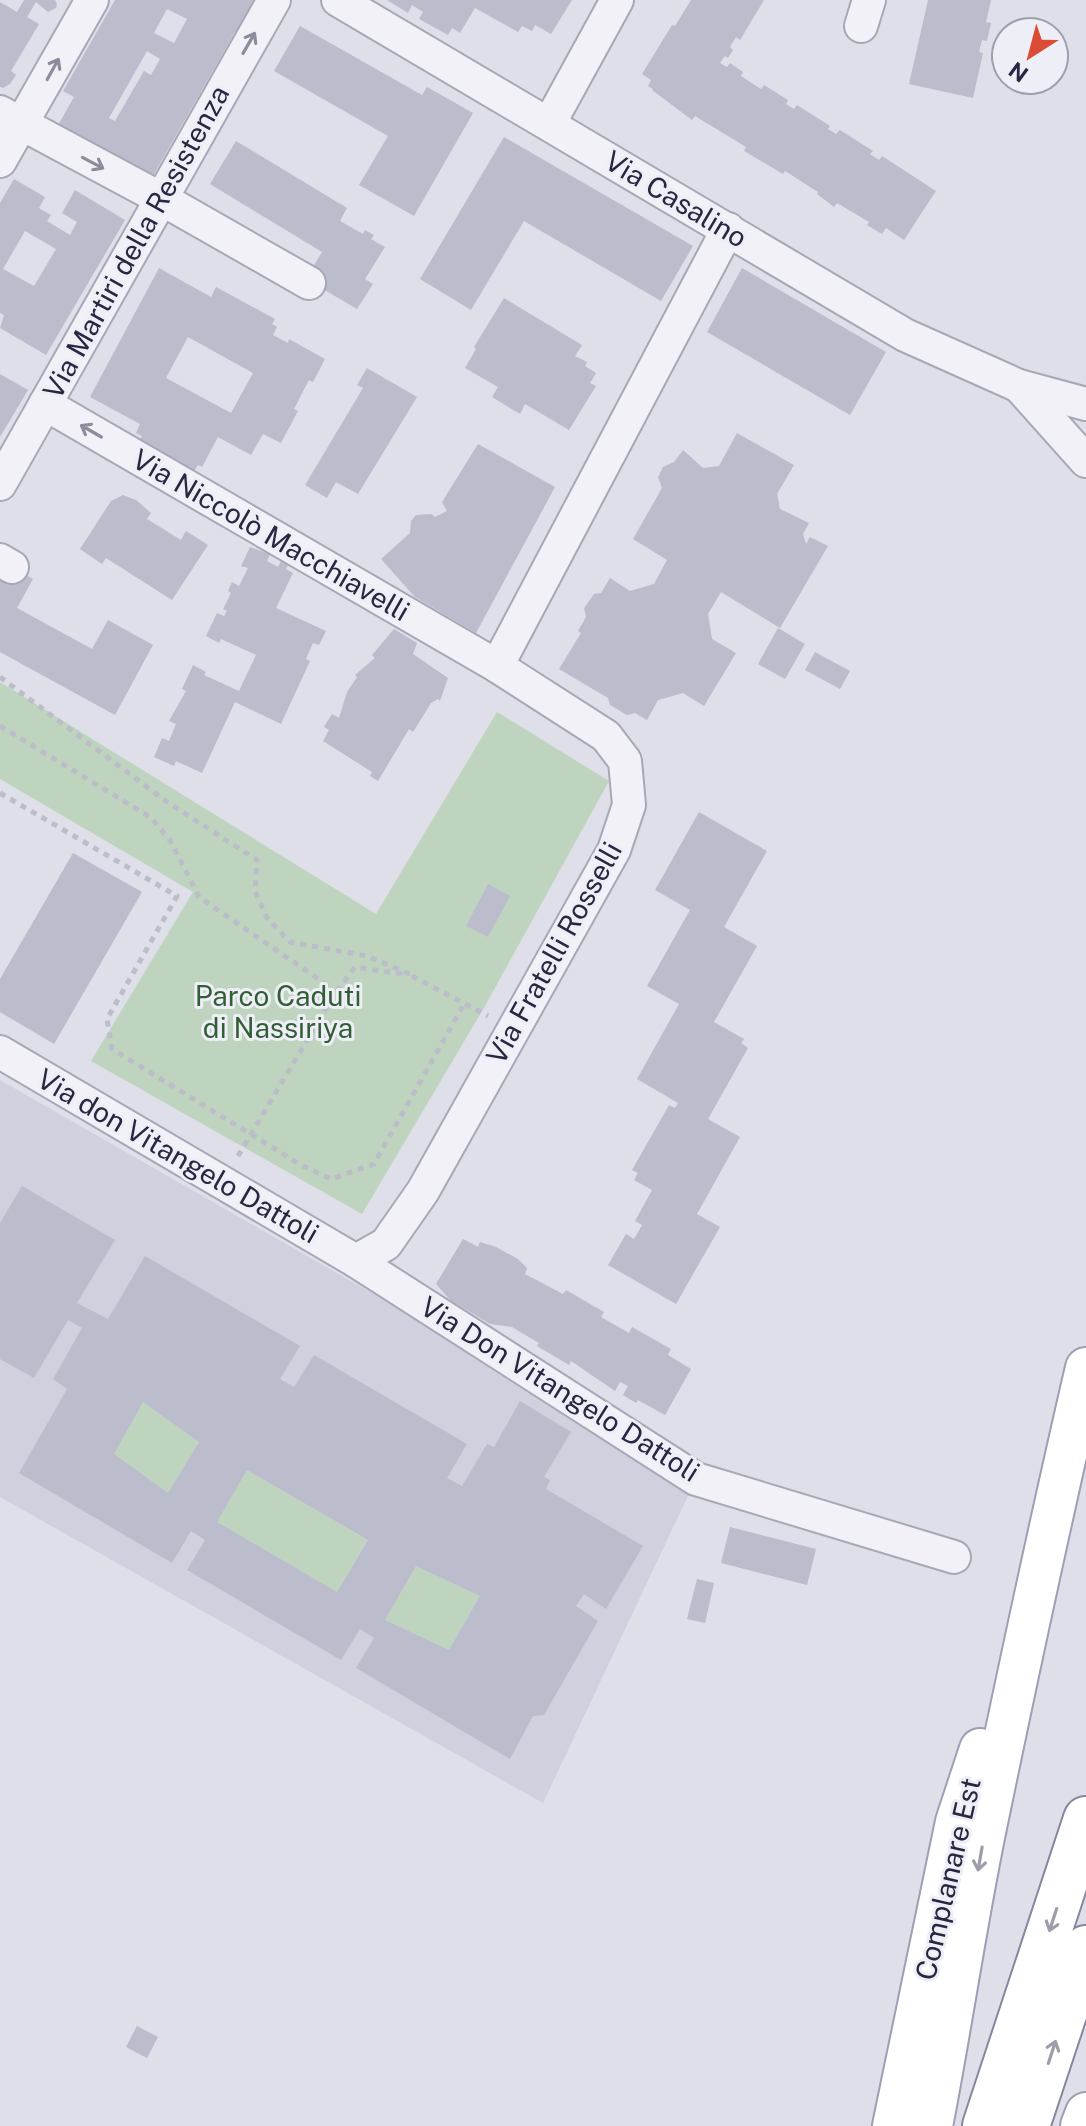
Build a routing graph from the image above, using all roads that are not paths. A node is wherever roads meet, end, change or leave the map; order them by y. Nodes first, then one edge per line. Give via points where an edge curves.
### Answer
1 (92, 0) edge
2 (274, 0) edge
3 (617, 0) edge
4 (356, 5) edge
5 (11, 118) edge
6 (549, 124) junction
7 (0, 161) edge
8 (160, 198) junction
9 (728, 229) junction
10 (309, 283) dead end
11 (1019, 386) junction
12 (45, 404) junction
13 (1086, 404) edge
14 (1086, 461) edge
15 (0, 484) edge
16 (497, 666) junction
17 (0, 1052) edge
18 (356, 1261) junction
19 (1086, 1368) edge
20 (954, 1557) dead end
21 (1035, 1590) junction
22 (1086, 1819) edge
23 (1086, 1948) edge
24 (1086, 2113) edge
25 (893, 2126) edge
26 (932, 2126) edge
27 (985, 2126) edge
28 (1027, 2126) edge
29 (1081, 2126) edge

5 -> 1 street
8 -> 2 street, Via Martiri della Resistenza
3 - 6 street
4 - 6 street, Via Casalino
5 - 7 street
5 -> 8 street
6 - 9 street, Via Casalino
8 - 10 street
8 - 12 street, Via Martiri della Resistenza
9 - 11 street, Via Casalino via 905,335
9 - 16 street
11 - 13 street, Via Casalino
11 - 14 street, Via Casalino
12 - 15 street, Via Martiri della Resistenza
16 -> 12 street, Via Niccolò Macchiavelli
16 - 18 street, Via Fratelli Rosselli via 606,736 625,761 629,805 614,850 423,1191 386,1244
17 - 18 street, Via don Vitangelo Dattoli
18 - 20 street, Via Don Vitangelo Dattoli via 696,1479
19 - 21 main road
21 - 25 main road, Complanare Est via 956,1822
21 -> 26 main road via 984,1834
22 -> 27 highway
28 -> 23 highway
24 - 29 main road

